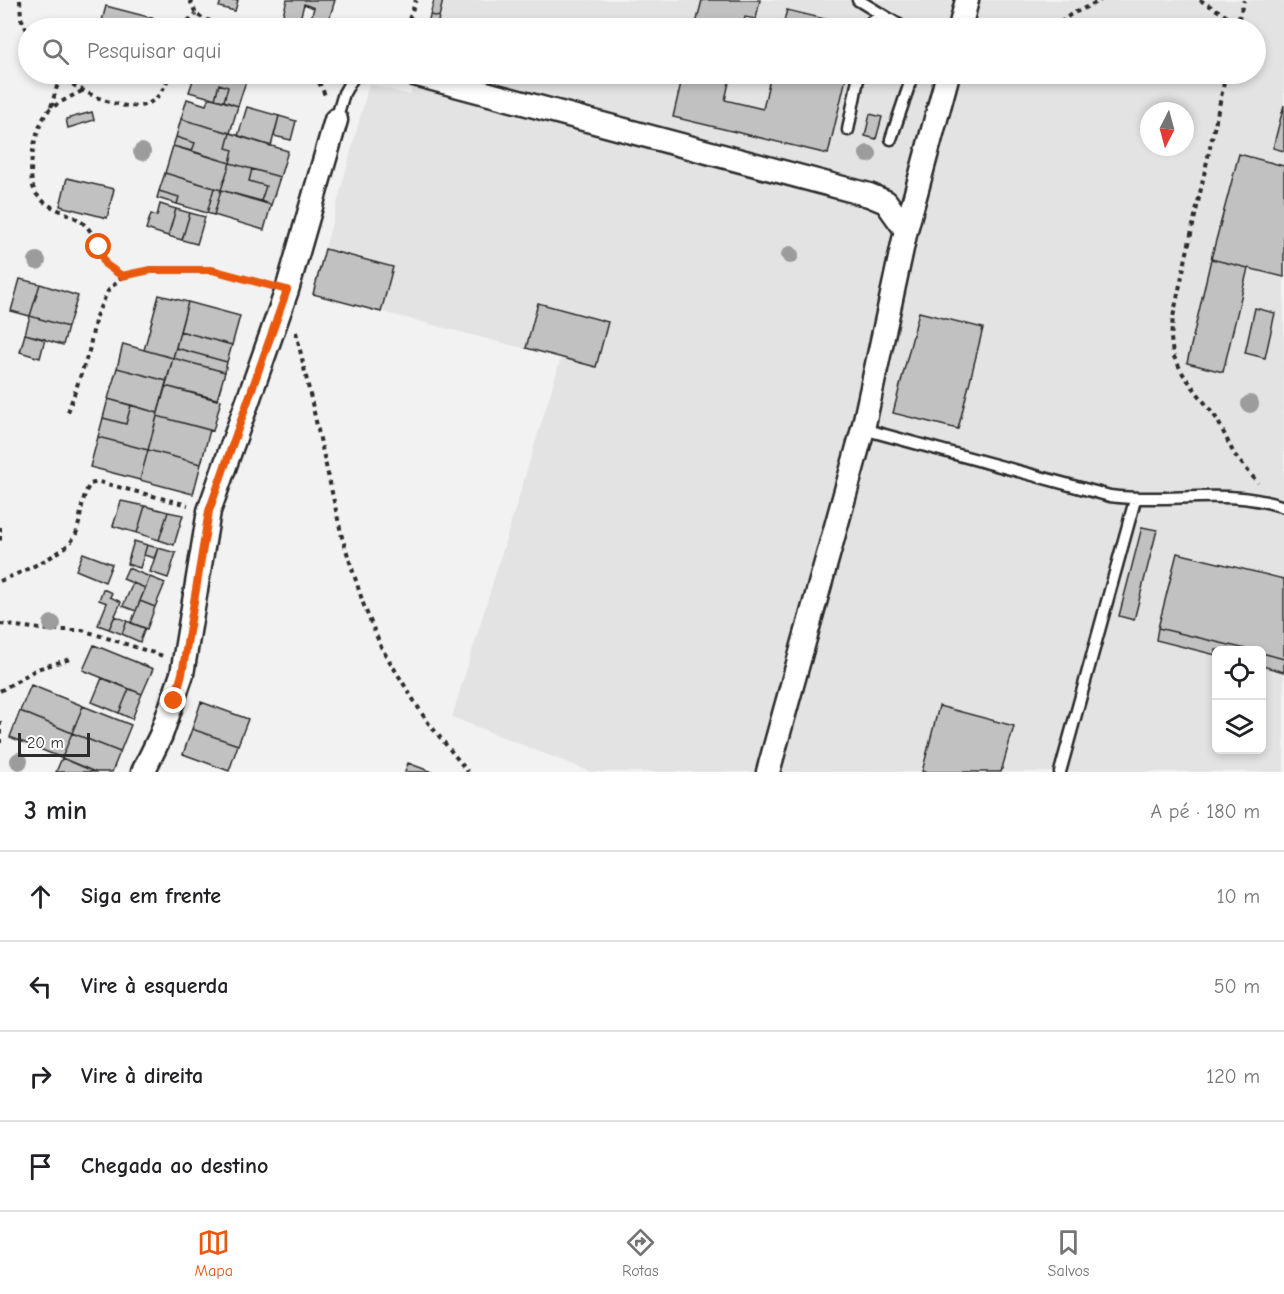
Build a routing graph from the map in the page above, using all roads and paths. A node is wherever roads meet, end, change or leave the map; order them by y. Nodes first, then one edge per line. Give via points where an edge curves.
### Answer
1 (20, 0) edge
2 (190, 0) edge
3 (416, 0) edge
4 (858, 0) edge
5 (967, 0) edge
6 (1101, 0) edge
7 (1200, 0) edge
8 (1244, 0) edge
9 (196, 14) junction
10 (884, 16) junction
11 (21, 18) edge
12 (191, 18) edge
13 (202, 18) edge
14 (410, 18) edge
15 (880, 18) edge
16 (887, 18) edge
17 (962, 18) edge
18 (1066, 18) edge
19 (1230, 18) edge
20 (1238, 18) edge
21 (57, 84) edge
22 (73, 84) edge
23 (166, 84) edge
24 (349, 84) edge
25 (452, 84) edge
26 (857, 84) edge
27 (910, 84) edge
28 (945, 84) edge
29 (1224, 84) edge
30 (82, 90) junction
31 (51, 108) junction
32 (336, 120) joint
33 (848, 130) dead end
34 (891, 139) dead end
35 (906, 230) junction
36 (122, 276) junction
37 (287, 290) junction
38 (68, 412) dead end
39 (863, 429) junction
40 (1263, 487) dead end
41 (1135, 500) junction
42 (1284, 507) edge
43 (209, 511) junction
44 (0, 527) edge
45 (0, 544) edge
46 (0, 581) edge
47 (0, 624) edge
48 (73, 658) dead end
49 (184, 659) junction
50 (0, 691) edge
51 (0, 721) edge
52 (0, 743) edge
53 (143, 772) edge
54 (468, 772) edge
55 (768, 772) edge
56 (1060, 772) edge

1 - 11 path
2 - 9 path
3 - 14 path
4 - 10 lane
5 - 17 street
6 - 18 path
7 - 19 path
8 - 20 path
9 - 12 path
9 - 13 path
10 - 15 lane
10 - 16 lane
21 - 31 path
22 - 30 path
23 - 30 path via 145,105 128,107
24 - 32 lane
25 - 35 street via 869,195 886,202
26 - 33 lane
27 - 34 lane
28 - 35 street
29 - 40 path via 1171,338 1173,355 1183,374 1216,419 1234,454
30 - 31 path
31 - 36 path via 34,147 31,183 36,195 84,223 94,235 105,264
32 - 37 street
35 - 39 street
36 - 37 path via 150,270 212,270
36 - 38 path via 108,291 96,316 89,351
37 - 43 street
37 - 54 path via 342,537 364,606 382,649 426,720
39 - 41 lane
39 - 55 street
41 - 42 lane via 1220,496
41 - 56 lane
43 - 46 path via 99,482 90,484 81,502 76,535 69,546
43 - 49 street
44 - 45 path
47 - 49 path via 82,630 157,656
48 - 50 path via 37,669
49 - 53 street via 174,701
51 - 52 path

